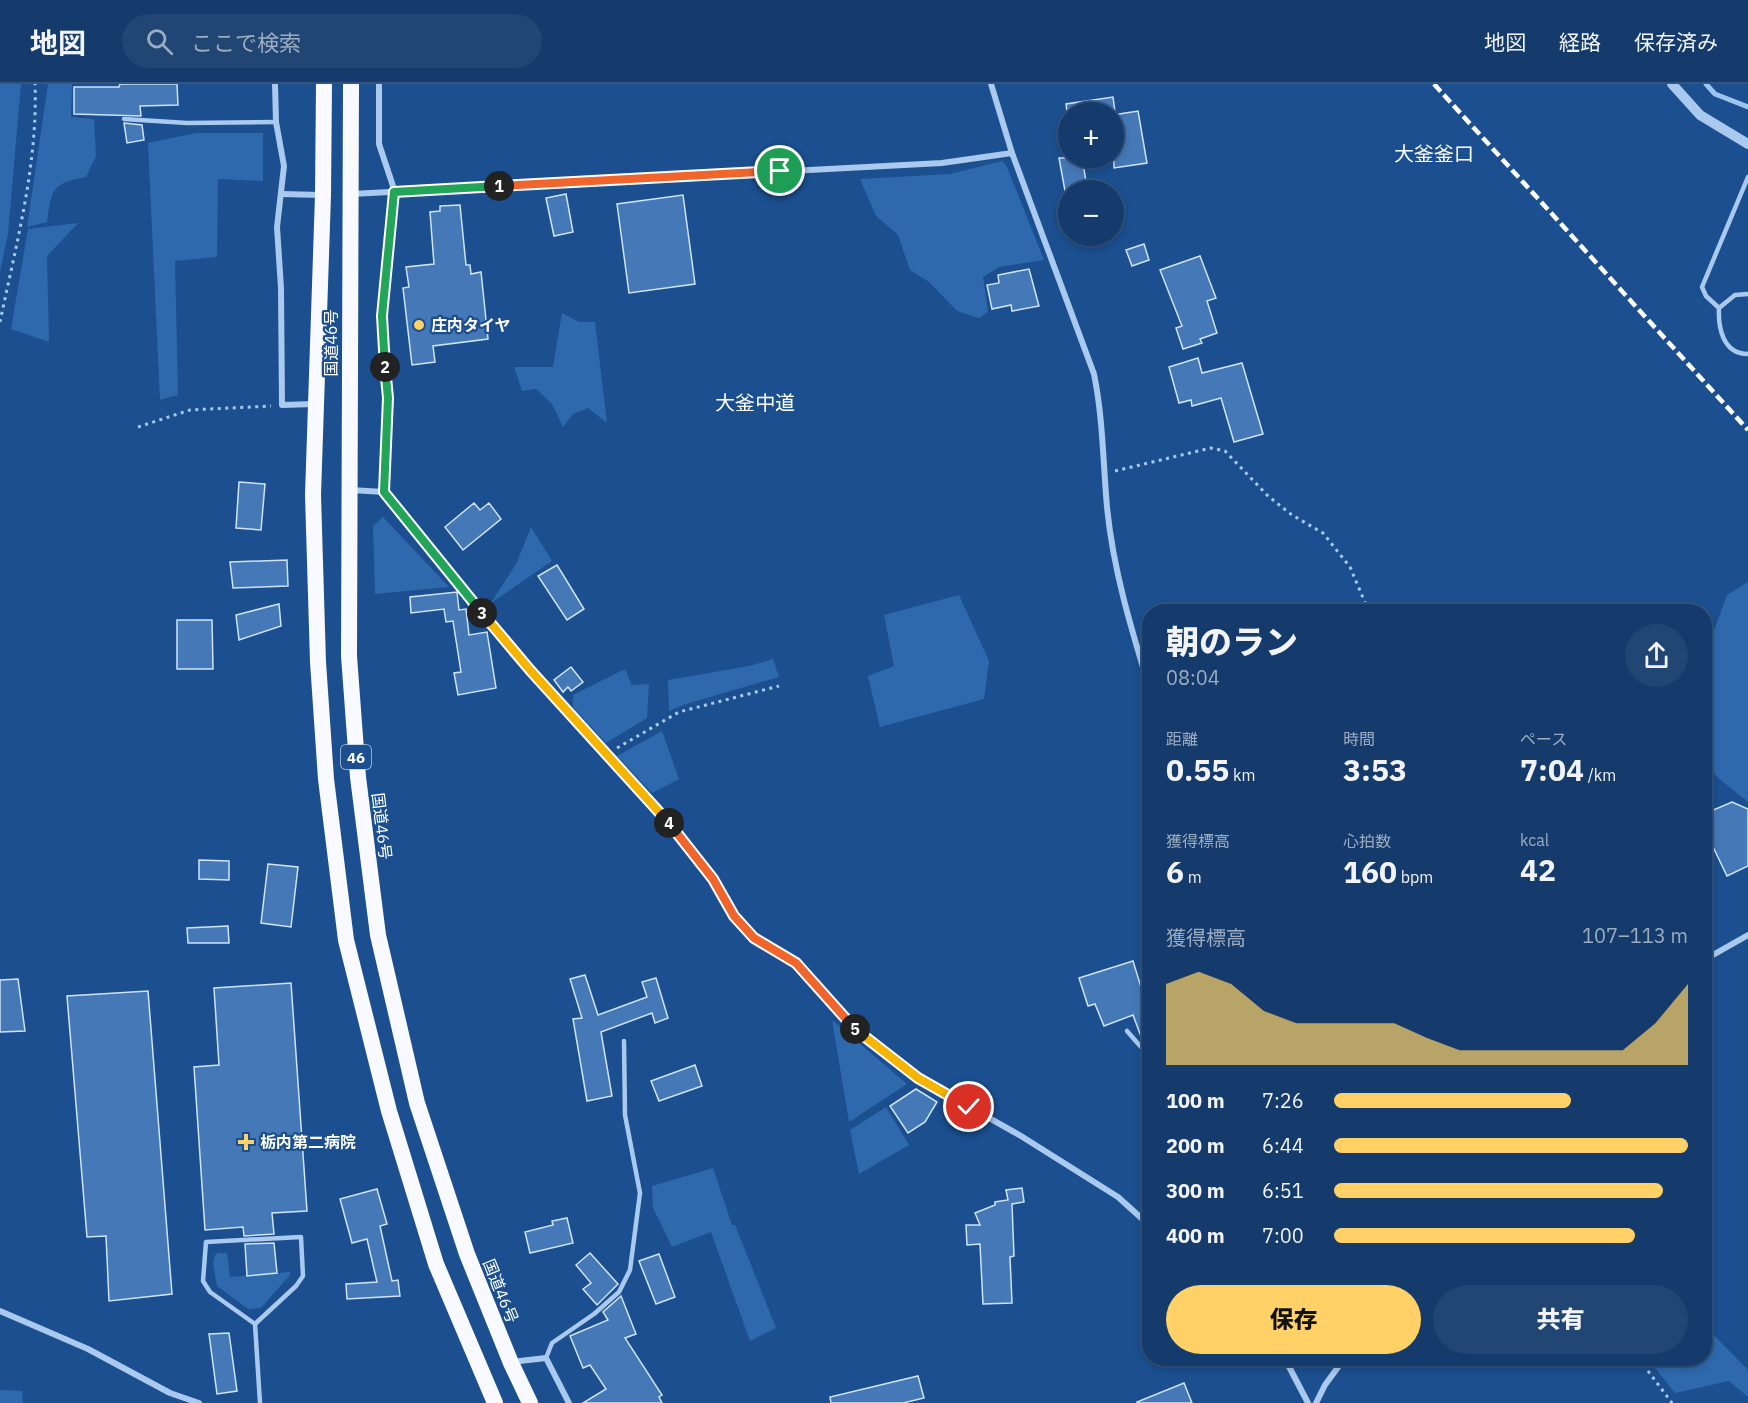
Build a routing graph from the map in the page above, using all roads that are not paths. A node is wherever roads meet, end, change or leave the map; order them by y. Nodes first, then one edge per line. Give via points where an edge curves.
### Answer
1 (275, 84) edge
2 (324, 84) edge
3 (351, 84) edge
4 (379, 84) edge
5 (991, 84) edge
6 (1672, 84) edge
7 (124, 120) dead end
8 (276, 122) junction
9 (1748, 144) edge
10 (1012, 153) junction
11 (1748, 177) edge
12 (394, 192) junction
13 (282, 194) junction
14 (350, 194) junction
15 (323, 195) junction
16 (1748, 294) edge
17 (1719, 308) junction
18 (1748, 354) edge
19 (316, 404) junction
20 (349, 490) junction
21 (384, 492) junction
22 (1142, 664) edge
23 (1748, 935) edge
24 (1712, 955) edge
25 (1126, 1031) dead end
26 (624, 1041) dead end
27 (1142, 1047) edge
28 (1142, 1219) edge
29 (0, 1311) edge
30 (255, 1324) junction
31 (546, 1358) junction
32 (511, 1363) junction
33 (1289, 1366) edge
34 (1339, 1366) edge
35 (199, 1403) edge
36 (260, 1403) edge
37 (495, 1403) edge
38 (530, 1403) edge
39 (569, 1403) edge
40 (1308, 1403) edge
41 (1316, 1403) edge

1 - 8 street
2 - 15 highway, 国道46号 / 46
3 - 14 highway, 国道46号 / 46
4 - 12 street via 379,144
5 - 10 street
6 - 9 street via 1700,115
7 - 8 lane
8 - 13 street via 284,166
10 - 12 street via 942,163
10 - 22 street via 1094,374 1101,410 1107,508 1122,598
11 - 17 lane via 1702,287
12 - 14 street
12 - 21 street via 382,316 388,398
13 - 15 street
13 - 19 street via 277,227 282,405
14 - 20 highway, 国道46号 / 46
15 - 19 highway, 国道46号 / 46
16 - 17 lane via 1735,295
17 - 18 lane via 1718,326 1723,341 1741,354
19 - 37 highway, 国道46号 / 46 via 313,495 318,662 326,779 346,940 389,1110 436,1264
20 - 21 street
20 - 32 highway, 国道46号 / 46 via 349,656 358,777 378,935 417,1103 467,1254
21 - 28 street via 530,670 680,836 713,879 734,916 754,938 796,963 862,1035 918,1078 1021,1136 1118,1197
23 - 24 street
25 - 27 lane
26 - 31 lane via 626,1115 640,1193 630,1270 619,1292 552,1342
29 - 35 street via 88,1349 170,1393
30 - 30 lane via 210,1292 203,1281 206,1242 301,1237 303,1276
30 - 36 lane
31 - 32 street
31 - 39 street
32 - 38 highway, 国道46号 / 46
33 - 40 street
34 - 41 street

